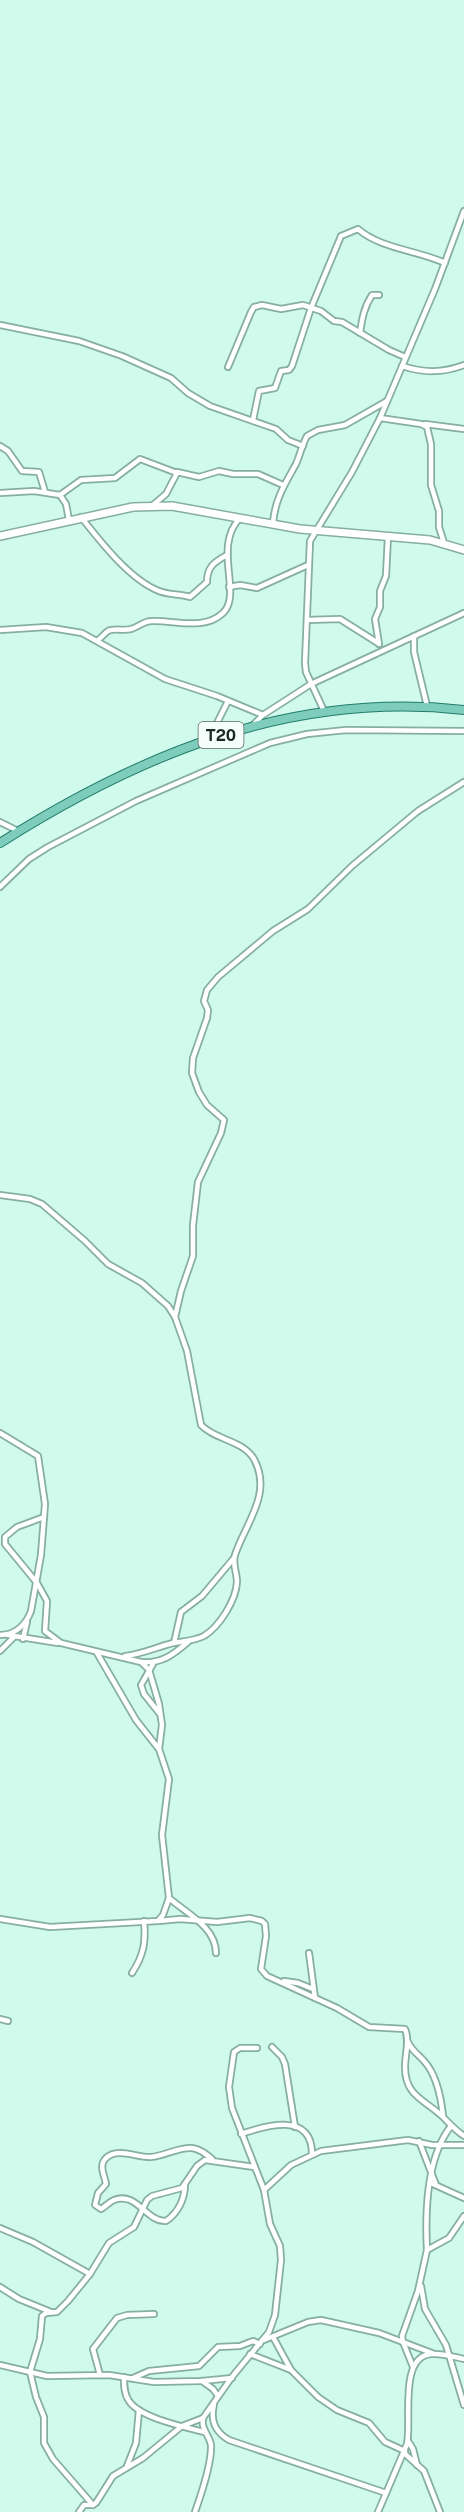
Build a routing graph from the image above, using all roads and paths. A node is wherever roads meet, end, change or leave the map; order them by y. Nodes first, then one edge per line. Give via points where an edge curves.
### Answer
1 (464, 211) edge
2 (444, 263) junction
3 (379, 295) dead end
4 (311, 308) junction
5 (0, 325) edge
6 (360, 333) junction
7 (405, 357) junction
8 (464, 365) edge
9 (402, 366) junction
10 (228, 367) dead end
11 (387, 401) junction
12 (380, 418) junction
13 (253, 420) junction
14 (421, 424) junction
15 (464, 429) edge
16 (0, 446) edge
17 (303, 446) junction
18 (177, 472) junction
19 (283, 485) junction
20 (45, 492) junction
21 (0, 493) edge
22 (60, 495) junction
23 (153, 505) junction
24 (81, 518) junction
25 (240, 518) junction
26 (69, 520) junction
27 (273, 523) junction
28 (316, 531) junction
29 (0, 536) edge
30 (388, 536) junction
31 (444, 543) junction
32 (464, 550) edge
33 (227, 555) junction
34 (308, 565) junction
35 (229, 587) junction
36 (464, 613) edge
37 (307, 620) junction
38 (0, 630) edge
39 (414, 636) junction
40 (98, 640) junction
41 (379, 644) junction
42 (381, 651) junction
43 (311, 684) junction
44 (228, 701) junction
45 (427, 706) junction
46 (464, 710) edge
47 (324, 711) junction
48 (263, 715) junction
49 (253, 724) junction
50 (464, 731) edge
51 (204, 740) junction
52 (464, 782) edge
53 (0, 822) edge
54 (18, 831) junction
55 (0, 843) edge
56 (0, 887) edge
57 (0, 1195) edge
58 (175, 1317) junction
59 (0, 1432) edge
60 (44, 1517) junction
61 (0, 1538) edge
62 (5, 1544) junction
63 (234, 1558) junction
64 (37, 1583) junction
65 (28, 1619) junction
66 (2, 1635) edge
67 (14, 1637) junction
68 (23, 1639) junction
69 (188, 1642) junction
70 (61, 1643) junction
71 (174, 1643) junction
72 (0, 1651) edge
73 (96, 1653) junction
74 (116, 1658) junction
75 (141, 1662) junction
76 (153, 1664) junction
77 (148, 1670) junction
78 (162, 1715) junction
79 (159, 1749) junction
80 (169, 1898) junction
81 (0, 1919) edge
82 (198, 1920) junction
83 (144, 1921) junction
84 (158, 1921) junction
85 (216, 1953) dead end
86 (309, 1953) dead end
87 (132, 1972) dead end
88 (281, 1982) junction
89 (313, 1990) junction
90 (315, 1998) junction
91 (0, 2019) edge
92 (8, 2021) dead end
93 (407, 2040) junction
94 (272, 2047) dead end
95 (257, 2048) dead end
96 (443, 2116) junction
97 (451, 2126) junction
98 (295, 2127) junction
99 (241, 2134) junction
100 (464, 2136) edge
101 (419, 2141) junction
102 (438, 2144) junction
103 (464, 2145) edge
104 (312, 2154) junction
105 (212, 2160) junction
106 (254, 2168) junction
107 (431, 2174) junction
108 (185, 2184) junction
109 (434, 2184) junction
110 (264, 2190) junction
111 (464, 2198) edge
112 (142, 2206) junction
113 (464, 2216) edge
114 (0, 2228) edge
115 (427, 2250) junction
116 (90, 2274) junction
117 (421, 2280) junction
118 (0, 2287) edge
119 (35, 2306) junction
120 (54, 2313) junction
121 (154, 2314) dead end
122 (41, 2318) junction
123 (273, 2337) junction
124 (262, 2342) junction
125 (402, 2342) junction
126 (432, 2354) junction
127 (250, 2355) junction
128 (448, 2356) junction
129 (464, 2359) edge
130 (0, 2365) edge
131 (413, 2367) junction
132 (291, 2370) junction
133 (30, 2372) junction
134 (100, 2375) junction
135 (124, 2378) junction
136 (232, 2378) junction
137 (133, 2379) junction
138 (202, 2381) junction
139 (218, 2396) junction
140 (214, 2401) junction
141 (464, 2405) edge
142 (139, 2410) junction
143 (203, 2418) junction
144 (182, 2426) junction
145 (204, 2432) junction
146 (408, 2441) junction
147 (404, 2452) junction
148 (417, 2465) junction
149 (128, 2466) junction
150 (386, 2493) junction
151 (93, 2505) junction
152 (79, 2512) edge
153 (195, 2512) edge
154 (378, 2512) edge
155 (440, 2512) edge

1 - 2 street
2 - 4 street via 352,230 339,239
2 - 7 street
3 - 6 street via 368,300
4 - 6 street
4 - 10 street via 254,307
4 - 13 street via 290,369 282,371 275,388 259,390
5 - 13 street via 122,356 171,378 204,403
6 - 7 street
7 - 9 street
8 - 9 street via 433,372
9 - 11 street
11 - 12 street
11 - 17 street via 345,424 309,435
12 - 14 street
12 - 28 street
13 - 17 street
14 - 15 street
14 - 31 street via 427,427 431,444 431,485
16 - 20 street via 22,471 39,472
17 - 19 street
18 - 19 street via 199,477 219,471 258,474
18 - 22 street via 140,459 115,478 81,480
18 - 23 street via 167,493
19 - 27 street
20 - 21 street
20 - 22 street
22 - 26 street
23 - 24 street
23 - 25 street
24 - 26 street
24 - 33 street via 115,559 143,583 170,594 190,597 207,582 211,566
25 - 27 street
25 - 33 street via 229,531
26 - 29 street
27 - 28 street
28 - 30 street
28 - 34 street via 310,541
30 - 31 street
30 - 41 street via 386,576 375,619
31 - 32 street
33 - 35 street
34 - 35 street via 257,588
34 - 37 street
35 - 40 street via 226,608 210,621 145,621 133,628 108,631
36 - 39 street
37 - 41 street via 340,619
37 - 43 street via 305,663
38 - 40 street via 46,627
39 - 42 street
39 - 45 street
40 - 44 street via 165,679
41 - 42 street
42 - 43 street
43 - 47 street
43 - 48 street
44 - 48 street
44 - 51 street
45 - 46 main road, T20
45 - 47 main road, T20
47 - 49 main road, T20
48 - 49 street
49 - 51 main road, T20
50 - 56 street via 346,730 270,743 136,801 48,847
51 - 54 main road, T20 via 140,767
52 - 58 street via 418,811 308,909 271,933 207,990 207,1018 192,1073 198,1092 224,1120 198,1182 193,1256
53 - 54 street
54 - 55 main road, T20
57 - 58 street via 42,1204 108,1264 157,1294
58 - 63 street via 192,1370 201,1425 242,1447 257,1467 260,1493
59 - 60 street via 38,1456
60 - 62 street via 10,1531
60 - 64 street
61 - 62 street
62 - 64 street
63 - 69 street via 237,1585 231,1601 205,1635
63 - 71 street via 202,1596 181,1612
64 - 65 street
64 - 70 street via 47,1601 45,1631
65 - 66 street via 13,1633
65 - 68 street
66 - 67 street
67 - 68 street
67 - 72 street
68 - 70 street
69 - 71 street
69 - 76 street
70 - 73 street
71 - 74 street
73 - 74 street
73 - 79 street via 136,1720
74 - 75 street
75 - 76 street
75 - 77 street
76 - 77 street
77 - 78 street
77 - 78 street via 141,1685
78 - 79 street
79 - 80 street via 169,1779 162,1835
80 - 82 street
80 - 84 street
81 - 83 street via 50,1927
82 - 84 street
82 - 85 street via 215,1942
82 - 88 street via 261,1921 266,1935 261,1969
83 - 84 street
83 - 87 street via 143,1952
86 - 89 street
88 - 89 street via 298,1983
88 - 90 street
89 - 90 street
90 - 93 street via 369,2027 403,2028
91 - 92 street
93 - 96 street via 432,2073
93 - 96 street via 405,2066 409,2086 423,2103
94 - 98 street via 285,2064
95 - 99 street via 238,2049 232,2056 230,2095
96 - 97 street
97 - 100 street
97 - 102 street
98 - 99 street via 272,2125
98 - 104 street via 306,2131
99 - 106 street
101 - 102 street
101 - 104 street via 366,2144
101 - 107 street
102 - 103 street
102 - 107 street
104 - 110 street via 291,2165
105 - 106 street
105 - 108 street via 196,2166
105 - 112 street via 191,2148 152,2157 127,2153 104,2159 106,2184 96,2196 96,2207 102,2209 119,2199
106 - 110 street
107 - 109 street
108 - 112 street via 152,2196
108 - 112 street via 183,2200 166,2221 156,2220
109 - 111 street
109 - 115 street via 426,2212
110 - 124 street via 270,2224 281,2251 275,2315
112 - 116 street via 134,2227 109,2242
113 - 115 street via 449,2238
114 - 116 street
115 - 117 street
116 - 120 street
117 - 125 street
117 - 128 street via 425,2308 443,2338
118 - 119 street
119 - 120 street
119 - 122 street
120 - 122 street
121 - 134 street via 127,2314 114,2321 93,2349
122 - 133 street via 40,2340
123 - 124 street
123 - 125 street via 319,2320
123 - 132 street
124 - 127 street
124 - 137 street via 223,2345 199,2366 149,2371
125 - 126 street
125 - 131 street
126 - 128 street
126 - 131 street via 421,2357
127 - 132 street
127 - 136 street
128 - 129 street
128 - 141 street
130 - 133 street
131 - 146 street
132 - 147 street via 316,2395 337,2410 369,2423 385,2442
133 - 134 street via 47,2376
133 - 151 street via 44,2417 46,2449
134 - 135 street
135 - 137 street
135 - 142 street via 126,2396
136 - 138 street
136 - 139 street
137 - 138 street
138 - 139 street
139 - 140 street
140 - 143 street
140 - 150 street via 214,2425 229,2440
142 - 144 street
142 - 149 street via 136,2443
143 - 144 street
143 - 145 street
144 - 145 street
144 - 149 street
145 - 153 street via 211,2446
146 - 147 street
146 - 148 street
147 - 148 street
147 - 150 street
148 - 155 street via 424,2472
149 - 151 street via 112,2476
150 - 154 street
151 - 152 street via 84,2505

